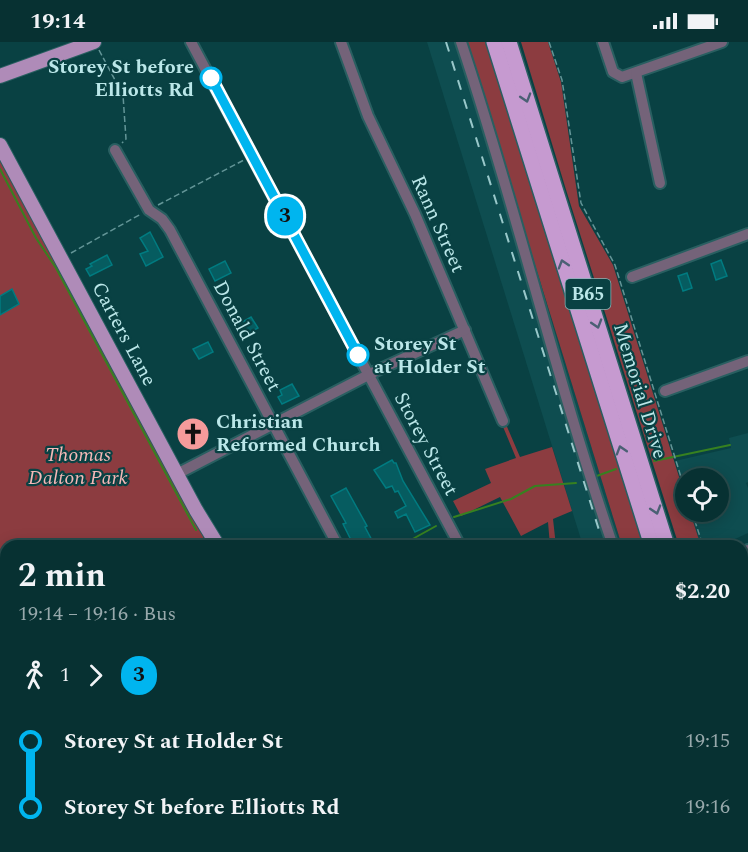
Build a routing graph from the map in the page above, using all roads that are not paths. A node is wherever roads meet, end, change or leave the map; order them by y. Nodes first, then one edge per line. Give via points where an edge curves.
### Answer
1 (191, 42) edge
2 (341, 42) edge
3 (461, 42) edge
4 (494, 42) edge
5 (509, 42) edge
6 (603, 42) edge
7 (722, 42) edge
8 (96, 46) edge
9 (636, 73) junction
10 (0, 76) edge
11 (0, 145) edge
12 (115, 150) road end
13 (660, 183) dead end
14 (748, 234) edge
15 (632, 277) dead end
16 (465, 330) junction
17 (748, 361) edge
18 (368, 375) junction
19 (665, 391) dead end
20 (503, 421) dead end
21 (273, 424) junction
22 (177, 474) junction
23 (212, 540) edge
24 (335, 540) edge
25 (457, 540) edge
26 (612, 540) edge
27 (650, 540) edge
28 (665, 540) edge

1 - 18 street, Storey Street
2 - 16 street, Rann Street via 368,116
3 - 26 street via 489,126 591,482
27 -> 4 highway, Memorial Drive / B65
5 -> 28 highway, Memorial Drive / B65
6 - 9 street via 616,75
7 - 9 street
8 - 10 main road
9 - 13 street
11 - 22 main road, Carters Lane
12 - 21 street, Donald Street via 149,210 170,230
14 - 15 street
16 - 18 street
16 - 20 street, Rann Street
17 - 19 street
18 - 21 street
18 - 25 street, Storey Street
21 - 22 street
21 - 24 street, Donald Street
22 - 23 main road, Carters Lane

